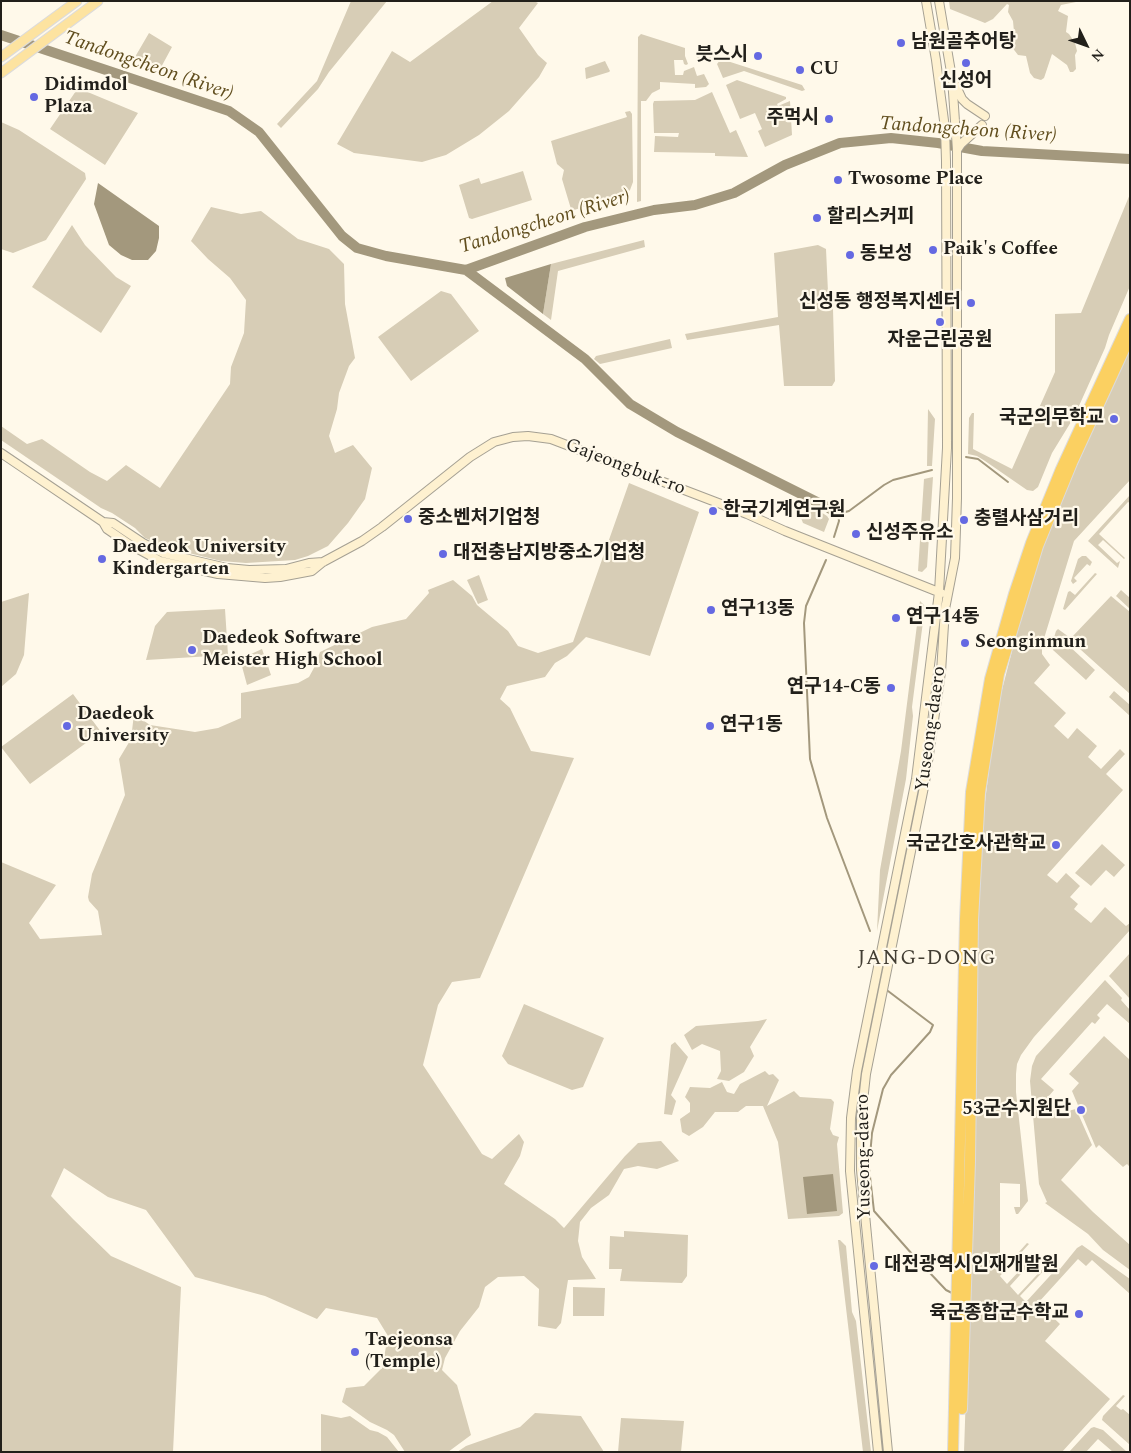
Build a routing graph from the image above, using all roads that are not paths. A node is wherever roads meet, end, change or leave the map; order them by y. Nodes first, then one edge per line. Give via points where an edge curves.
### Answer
1 (77, 1) edge
2 (98, 1) edge
3 (926, 1) edge
4 (939, 1) edge
5 (4, 56) edge
6 (1, 73) edge
7 (952, 78) junction
8 (985, 116) dead end
9 (982, 125) dead end
10 (957, 150) junction
11 (1130, 319) edge
12 (1130, 337) edge
13 (1, 453) edge
14 (939, 592) junction
15 (947, 596) junction
16 (878, 1452) edge
17 (888, 1452) edge
18 (953, 1452) edge
19 (960, 1452) edge

1 - 5 main road
2 - 6 main road
3 - 14 main road, Yuseong-daero via 945,128 946,161 947,448
4 - 7 main road, Yuseong-daero
7 - 8 main road via 962,99
7 - 10 main road, Yuseong-daero
9 - 10 main road
10 - 15 main road, Yuseong-daero via 957,498 955,558
11 - 18 highway via 1031,543 990,679 971,792 965,919
12 - 19 highway via 1055,504 1026,580 999,674 980,792
13 - 14 main road, Gajeongbuk-ro via 103,522 107,529 129,544 160,561 218,574 280,577 312,571 362,541 494,442 513,437 551,438
14 - 15 main road, Gajeongbuk-ro
14 - 16 main road, Yuseong-daero via 916,779 857,1071 851,1118 850,1171
15 - 17 main road, Yuseong-daero via 941,672 925,782 866,1074 861,1120 864,1207

